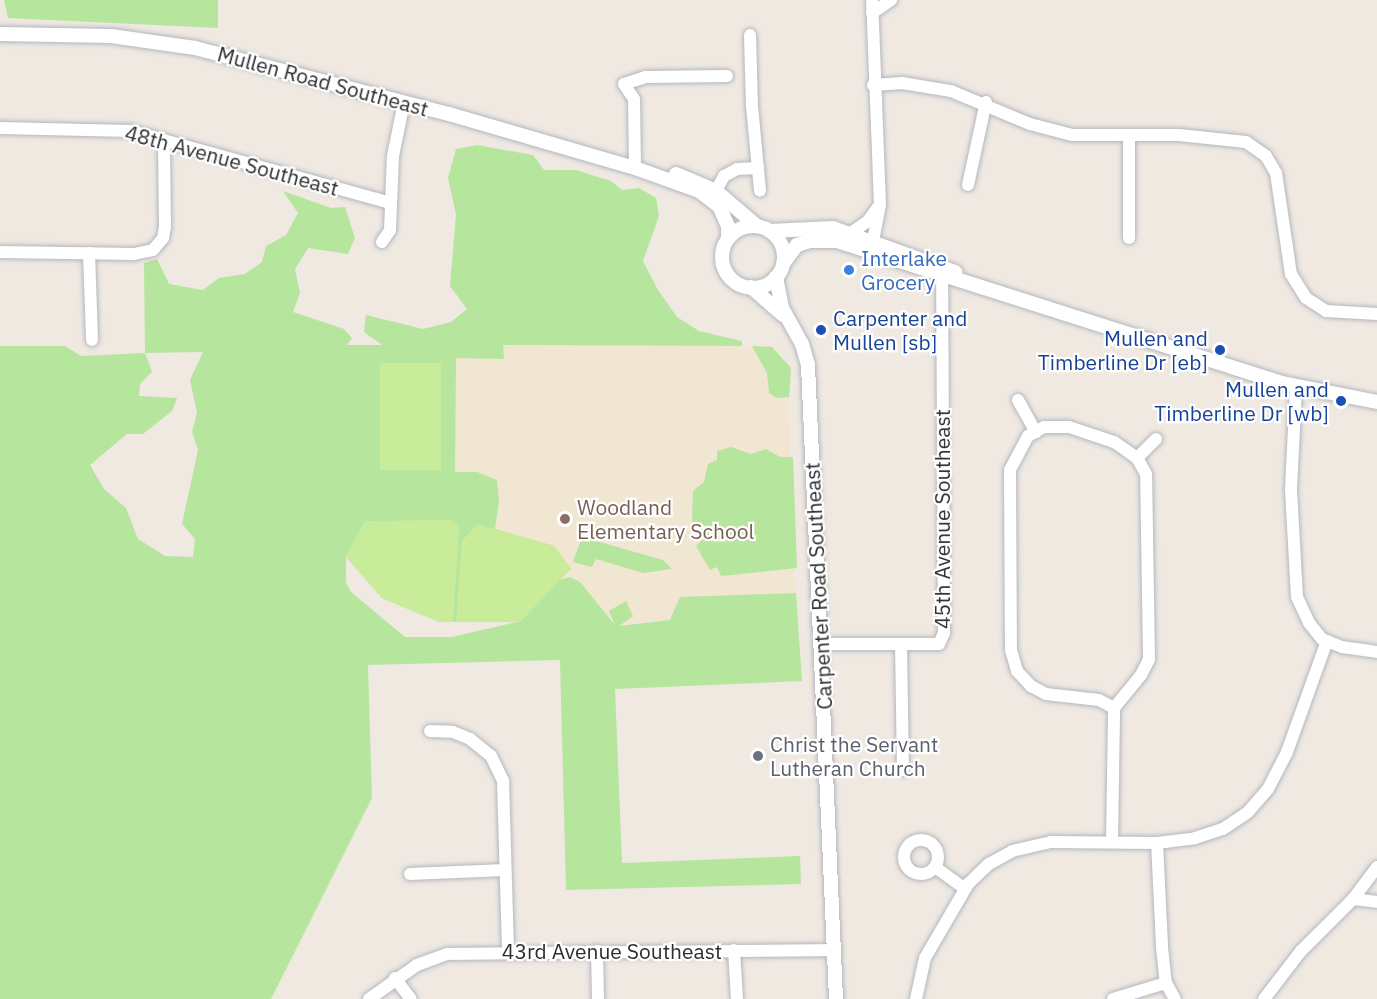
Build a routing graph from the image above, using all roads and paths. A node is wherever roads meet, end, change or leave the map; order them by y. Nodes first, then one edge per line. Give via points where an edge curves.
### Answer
1 (891, 0) edge
2 (872, 6) edge
3 (0, 34) edge
4 (750, 35) dead end
5 (728, 76) dead end
6 (873, 85) junction
7 (404, 102) junction
8 (986, 102) junction
9 (0, 128) edge
10 (1129, 136) junction
11 (164, 140) junction
12 (637, 168) junction
13 (758, 168) junction
14 (969, 185) dead end
15 (716, 191) junction
16 (760, 191) dead end
17 (391, 203) junction
18 (880, 205) junction
19 (764, 228) junction
20 (851, 233) junction
21 (728, 238) junction
22 (1129, 238) dead end
23 (837, 241) junction
24 (873, 241) junction
25 (382, 242) dead end
26 (0, 252) edge
27 (89, 253) junction
28 (783, 264) junction
29 (776, 277) junction
30 (942, 277) junction
31 (981, 285) junction
32 (751, 288) junction
33 (1377, 314) edge
34 (788, 321) junction
35 (92, 340) dead end
36 (1296, 387) junction
37 (1018, 400) dead end
38 (1377, 402) edge
39 (1036, 432) junction
40 (1156, 439) dead end
41 (1137, 458) junction
42 (1327, 641) junction
43 (822, 644) junction
44 (901, 644) junction
45 (1377, 652) edge
46 (1114, 708) junction
47 (430, 731) dead end
48 (903, 770) dead end
49 (1112, 842) junction
50 (1157, 843) junction
51 (935, 867) dead end
52 (1377, 867) edge
53 (505, 870) junction
54 (410, 874) dead end
55 (965, 889) junction
56 (1353, 899) junction
57 (1377, 902) edge
58 (734, 950) junction
59 (834, 950) junction
60 (508, 951) junction
61 (597, 951) junction
62 (395, 978) junction
63 (1166, 983) junction
64 (369, 999) edge
65 (411, 999) edge
66 (598, 999) edge
67 (737, 999) edge
68 (836, 999) edge
69 (916, 999) edge
70 (1113, 999) edge
71 (1175, 999) edge
72 (1264, 999) edge

1 - 2 street
2 - 6 street
3 - 7 street, Mullen Road Southeast via 139,39 279,68
4 - 13 street
5 - 12 street via 645,77 624,84 634,99
6 - 8 street via 923,86
6 - 18 street
7 - 12 street, Mullen Road Southeast
7 - 17 street via 393,156
8 - 10 street via 1049,130
8 - 14 street
9 - 11 street, 48th Avenue Southeast via 111,128
10 - 22 street
10 - 33 street via 1225,137 1246,142 1266,156 1279,184 1291,274 1306,298 1326,311
11 - 17 street, 48th Avenue Southeast
11 - 27 street via 165,227 160,242 143,254
12 - 15 street, Mullen Road Southeast via 663,170
12 - 21 street, Mullen Road Southeast via 712,200 726,220
13 - 15 street via 737,169 724,176
13 - 16 street
15 - 19 street, Mullen Road Southeast
17 - 25 street via 390,230
18 - 20 street via 868,222
18 - 24 street
19 - 20 street via 820,227
19 - 21 street via 741,228
19 - 28 street via 781,243
20 - 24 street
21 - 32 street via 723,264 731,278
23 - 24 street
23 - 28 street via 797,245
23 - 30 street
24 - 31 street
26 - 27 street
27 - 35 street
28 - 29 street
29 - 32 street
29 - 34 street, Carpenter Road Southeast
30 - 31 street
30 - 44 street, 45th Avenue Southeast via 944,633 939,644
31 - 36 street
32 - 34 street, Carpenter Road Southeast
34 - 43 street, Carpenter Road Southeast via 802,344 808,365
36 - 38 street
36 - 42 street via 1291,490 1297,597 1309,623
37 - 39 street
39 - 41 street via 1052,427 1091,432
39 - 46 street via 1028,436 1010,470 1011,650 1017,671 1046,694 1099,700
40 - 41 street
41 - 46 street via 1146,474 1149,496 1149,659
42 - 45 street
42 - 50 street via 1287,752 1268,789 1248,812 1223,829
43 - 44 street, 45th Avenue Southeast
43 - 59 street, Carpenter Road Southeast
44 - 48 street
46 - 49 street
47 - 53 street via 453,732 471,739 490,756 503,781
49 - 50 street
49 - 55 street via 1051,842 1012,851 989,864
50 - 63 street
51 - 55 street
52 - 56 street
53 - 54 street
53 - 60 street
55 - 69 street via 925,958
56 - 57 street
56 - 72 street via 1301,951
58 - 59 street, 43rd Avenue Southeast
58 - 61 street, 43rd Avenue Southeast
58 - 67 street
59 - 68 street, Carpenter Road Southeast
60 - 61 street, 43rd Avenue Southeast
60 - 62 street, 43rd Avenue Southeast via 448,954
61 - 66 street
62 - 64 street, 43rd Avenue Southeast
62 - 65 street
63 - 70 street
63 - 71 street

